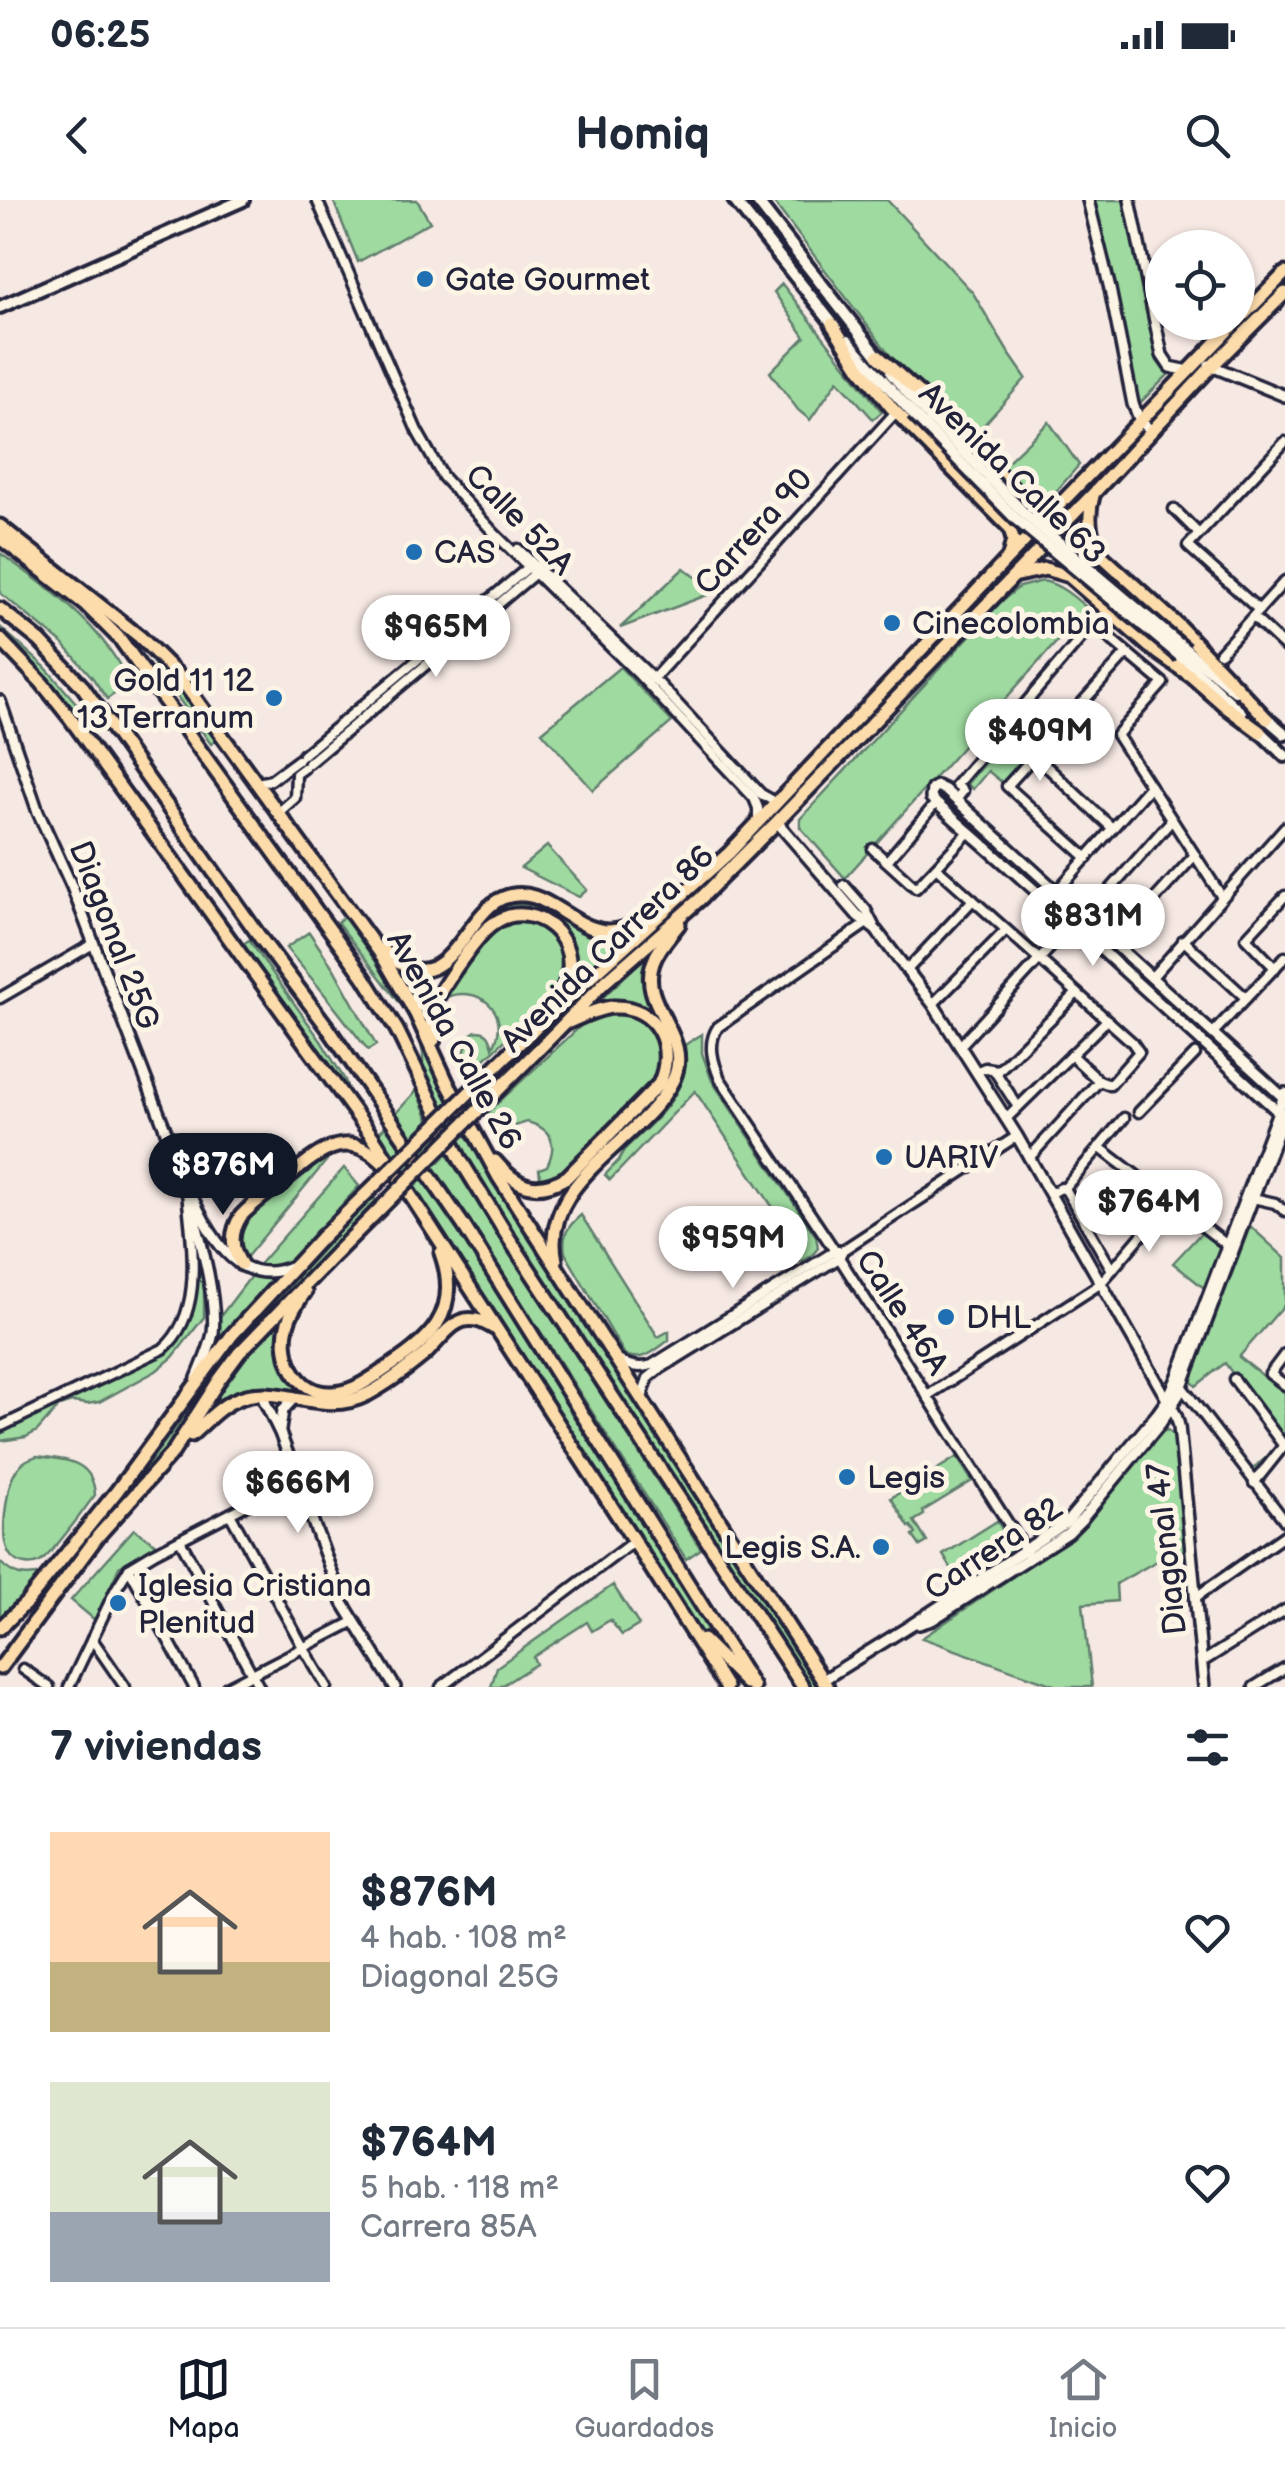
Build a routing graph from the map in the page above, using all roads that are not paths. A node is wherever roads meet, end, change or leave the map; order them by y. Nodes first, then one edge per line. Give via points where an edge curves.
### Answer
1 (243, 200) edge
2 (320, 200) edge
3 (734, 200) edge
4 (756, 200) edge
5 (1088, 200) edge
6 (1130, 202) edge
7 (1285, 272) edge
8 (1285, 293) edge
9 (1255, 301) edge
10 (0, 308) edge
11 (832, 324) junction
12 (1217, 340) edge
13 (878, 356) junction
14 (1214, 365) junction
15 (1192, 368) junction
16 (1285, 396) edge
17 (916, 410) junction
18 (896, 412) junction
19 (1140, 421) junction
20 (1152, 431) junction
21 (1285, 442) edge
22 (1094, 493) junction
23 (1174, 510) dead end
24 (1055, 511) junction
25 (0, 526) edge
26 (1199, 534) junction
27 (0, 538) edge
28 (1009, 557) junction
29 (534, 568) junction
30 (1013, 576) junction
31 (1285, 581) edge
32 (0, 609) edge
33 (1256, 613) junction
34 (0, 639) edge
35 (1285, 646) edge
36 (1127, 653) junction
37 (1183, 653) junction
38 (1220, 653) dead end
39 (650, 681) junction
40 (0, 700) edge
41 (992, 716) dead end
42 (1267, 719) junction
43 (1005, 727) junction
44 (1260, 732) junction
45 (1285, 734) edge
46 (1036, 755) junction
47 (1285, 756) edge
48 (300, 764) junction
49 (281, 773) junction
50 (258, 783) junction
51 (1150, 786) junction
52 (956, 800) junction
53 (777, 803) junction
54 (936, 804) junction
55 (276, 808) junction
56 (1172, 820) junction
57 (777, 822) junction
58 (758, 823) junction
59 (1111, 827) junction
60 (1285, 827) edge
61 (969, 832) junction
62 (873, 850) dead end
63 (1194, 855) junction
64 (1086, 858) junction
65 (887, 862) junction
66 (936, 867) junction
67 (710, 872) junction
68 (844, 885) dead end
69 (1057, 891) junction
70 (1222, 896) junction
71 (1285, 896) edge
72 (700, 899) junction
73 (973, 900) junction
74 (1094, 908) dead end
75 (1082, 913) junction
76 (1072, 924) junction
77 (871, 927) junction
78 (1006, 930) junction
79 (368, 936) junction
80 (1184, 940) junction
81 (1115, 943) junction
82 (93, 944) junction
83 (1285, 957) edge
84 (1039, 960) junction
85 (1275, 968) junction
86 (908, 970) junction
87 (1152, 977) junction
88 (1077, 993) junction
89 (0, 998) edge
90 (1246, 998) junction
91 (933, 1004) junction
92 (545, 1019) junction
93 (1107, 1020) junction
94 (565, 1024) junction
95 (1213, 1033) junction
96 (960, 1046) junction
97 (1195, 1054) dead end
98 (1071, 1055) junction
99 (994, 1070) junction
100 (976, 1072) junction
101 (1099, 1080) junction
102 (447, 1082) junction
103 (1284, 1097) edge
104 (1018, 1107) junction
105 (1139, 1112) dead end
106 (1283, 1115) edge
107 (1124, 1118) dead end
108 (1006, 1119) junction
109 (1017, 1136) junction
110 (477, 1139) junction
111 (1099, 1146) junction
112 (1029, 1158) junction
113 (397, 1178) junction
114 (186, 1186) junction
115 (1064, 1189) junction
116 (1050, 1194) junction
117 (1252, 1198) junction
118 (1170, 1202) junction
119 (1245, 1207) junction
120 (1285, 1211) edge
121 (431, 1231) junction
122 (1226, 1246) junction
123 (839, 1253) junction
124 (242, 1264) junction
125 (295, 1265) junction
126 (320, 1270) junction
127 (558, 1270) junction
128 (1112, 1270) junction
129 (1100, 1284) junction
130 (497, 1330) junction
131 (1285, 1354) edge
132 (616, 1359) junction
133 (1234, 1378) dead end
134 (196, 1382) junction
135 (1285, 1384) edge
136 (1182, 1387) junction
137 (262, 1394) junction
138 (927, 1396) junction
139 (642, 1398) junction
140 (293, 1399) junction
141 (1169, 1404) junction
142 (0, 1426) edge
143 (280, 1432) junction
144 (1284, 1445) edge
145 (173, 1452) junction
146 (297, 1479) junction
147 (1254, 1483) junction
148 (230, 1514) junction
149 (1285, 1521) edge
150 (1285, 1535) edge
151 (180, 1540) junction
152 (634, 1541) junction
153 (1027, 1554) junction
154 (129, 1568) junction
155 (1196, 1596) junction
156 (672, 1601) junction
157 (1285, 1610) edge
158 (354, 1622) junction
159 (0, 1628) edge
160 (92, 1639) junction
161 (303, 1647) junction
162 (1202, 1662) junction
163 (0, 1668) edge
164 (1285, 1668) edge
165 (23, 1669) dead end
166 (251, 1674) junction
167 (825, 1684) edge
168 (49, 1687) edge
169 (69, 1687) edge
170 (125, 1687) edge
171 (194, 1687) edge
172 (227, 1687) edge
173 (259, 1687) edge
174 (327, 1687) edge
175 (396, 1687) edge
176 (440, 1687) edge
177 (726, 1687) edge
178 (752, 1687) edge
179 (803, 1687) edge
180 (1204, 1687) edge
181 (1254, 1687) edge

1 - 10 main road
2 - 29 street, Calle 52A via 439,464
3 - 11 main road, Avenida Calle 63
4 - 13 main road, Avenida Calle 63
5 - 19 street
6 - 15 street via 1162,355 1170,366
7 - 9 main road, Avenida Carrera 86
8 - 14 main road, Avenida Carrera 86
11 - 17 main road, Avenida Calle 63
11 - 18 main road
12 - 15 main road, Avenida Carrera 86
13 - 17 main road, Avenida Calle 63
13 - 24 main road via 1026,502
14 - 15 street
14 - 16 street
14 - 20 main road, Avenida Carrera 86
15 - 19 main road, Avenida Carrera 86
17 - 37 main road, Avenida Calle 63, bridge via 1017,520
18 - 28 main road via 1010,528
18 - 39 street, Carrera 90
19 - 20 street
19 - 24 main road, Avenida Carrera 86
20 - 22 main road, Avenida Carrera 86
21 - 26 street
22 - 30 main road, Avenida Carrera 86
22 - 42 main road via 1089,521 1100,554
23 - 26 street
24 - 28 main road, Avenida Carrera 86
25 - 50 main road, Avenida Calle 26 via 160,656
26 - 33 street via 1188,546
27 - 179 main road, Avenida Calle 26 via 120,640 364,977 460,1159
28 - 53 main road, Avenida Carrera 86
29 - 39 street, Calle 52A
29 - 48 street
30 - 44 main road via 1045,569 1069,576
30 - 57 main road, Avenida Carrera 86
31 - 33 street
32 - 178 main road via 40,640 83,688 328,1028 464,1226
33 - 35 street
33 - 38 street
34 - 113 main road via 70,718
36 - 43 street via 1092,624
36 - 46 street
36 - 51 street via 1163,683 1117,735
37 - 42 main road, Avenida Calle 63
37 - 44 main road, Avenida Calle 63
39 - 53 street, Calle 52A via 760,794
39 - 58 street, Calle 52A via 754,798
40 - 82 street, Diagonal 25G
41 - 43 street
42 - 45 main road, Avenida Calle 63
43 - 46 street
43 - 52 street via 956,785 963,791
44 - 47 main road, Avenida Calle 63
46 - 59 street
46 - 64 street via 1008,786
48 - 49 street
48 - 55 street via 295,798
49 - 50 street
49 - 55 street via 272,792
50 - 55 main road, Avenida Calle 26
51 - 56 street
51 - 59 street
52 - 54 street via 937,786 930,794
52 - 69 street
53 - 58 main road, Avenida Carrera 86
54 - 61 street
54 - 65 street
55 - 79 main road, Avenida Calle 26
56 - 63 street
56 - 74 street
57 - 72 main road, Avenida Carrera 86
57 - 77 street
58 - 67 main road, Avenida Carrera 86
59 - 64 street
60 - 70 street
61 - 66 street
61 - 76 street
62 - 65 street
63 - 70 street
63 - 81 street
64 - 69 street
65 - 66 street via 916,888
66 - 73 street
67 - 79 main road via 617,930 590,927 530,894 503,897 447,958 426,968 402,966
67 - 92 main road, Avenida Carrera 86
68 - 77 street
69 - 75 street
70 - 80 street
71 - 85 street via 1246,938
72 - 94 main road, Avenida Carrera 86
72 - 127 main road via 652,967 654,1000 676,1042 675,1076 567,1198 554,1233
73 - 78 street
73 - 86 street
75 - 76 street
75 - 81 street
76 - 84 street
76 - 106 street
77 - 86 street
77 - 123 street, Calle 46A via 718,1028 712,1040 720,1078
78 - 84 street
78 - 91 street
79 - 102 main road, Avenida Calle 26 via 416,1014
80 - 87 street
80 - 90 street
81 - 87 street
82 - 89 street
82 - 114 street, Diagonal 25G
83 - 85 street
84 - 88 street
84 - 96 street
85 - 90 street
86 - 91 street
87 - 95 street
88 - 93 street
88 - 99 street
90 - 95 street
91 - 96 street
92 - 102 main road via 569,970 561,936 546,922 506,916 486,929 432,1009
92 - 125 main road, Avenida Carrera 86, bridge
93 - 98 street
93 - 101 street via 1138,1052 1112,1084
94 - 110 main road via 604,1008 638,1012 665,1044 659,1084 567,1177 550,1186 519,1182
94 - 126 main road, Avenida Carrera 86, bridge
95 - 103 street
96 - 100 street
97 - 105 street
98 - 101 street
98 - 104 street
99 - 100 street
99 - 104 street
100 - 108 street
101 - 112 street
102 - 110 main road, Avenida Calle 26
103 - 106 street
104 - 108 street
106 - 117 street
106 - 119 street
107 - 111 street
108 - 109 street
109 - 112 street
109 - 123 street
110 - 127 main road, Avenida Calle 26
111 - 115 street
111 - 118 street
112 - 116 street
113 - 121 main road
113 - 124 main road via 358,1146 320,1152 240,1216 232,1238
114 - 124 street, Diagonal 25G via 208,1231
114 - 134 street, Diagonal 25G via 213,1312
114 - 142 street via 192,1282 178,1334 163,1349
115 - 116 street
115 - 128 street
116 - 129 street
117 - 119 street
117 - 120 street
118 - 122 street
118 - 128 street
119 - 122 street
119 - 136 street
121 - 126 main road via 448,1286 441,1318 422,1342 355,1388 332,1394 298,1380 285,1348 292,1312
121 - 130 main road
122 - 141 street
123 - 132 street via 652,1365
123 - 138 street, Calle 46A
123 - 139 street via 658,1370
124 - 125 street via 262,1274
125 - 134 main road, Avenida Carrera 86
126 - 145 main road, Avenida Carrera 86 via 239,1353
127 - 132 main road, Avenida Calle 26
128 - 129 street
129 - 138 street
129 - 141 street
130 - 140 main road via 480,1321 457,1323 417,1361 349,1402
130 - 152 main road
131 - 135 street via 1270,1374
132 - 139 main road, Avenida Calle 26
133 - 144 street
134 - 159 main road, Avenida Carrera 86 via 117,1491
136 - 141 street
136 - 147 street
137 - 140 main road
137 - 143 street
137 - 145 main road via 224,1406
138 - 153 street, Calle 46A
139 - 167 main road, Avenida Calle 26
140 - 143 street via 283,1410
141 - 153 street, Carrera 82 via 1075,1527
141 - 155 street, Diagonal 47 via 1179,1426
143 - 146 street
144 - 147 street
145 - 163 main road, Avenida Carrera 86 via 98,1536
146 - 148 street
146 - 158 street
147 - 149 street
148 - 151 street
148 - 161 street
150 - 155 street
151 - 154 street
151 - 166 street
152 - 156 main road
152 - 176 street
153 - 167 street, Carrera 82
154 - 160 street
154 - 171 street
155 - 162 street, Diagonal 47
156 - 177 main road
156 - 178 main road
157 - 162 street
158 - 161 street
158 - 175 street
160 - 169 street
160 - 170 street
161 - 166 street
161 - 174 street
162 - 180 street, Diagonal 47
164 - 181 street
165 - 168 street
166 - 172 street
166 - 173 street

